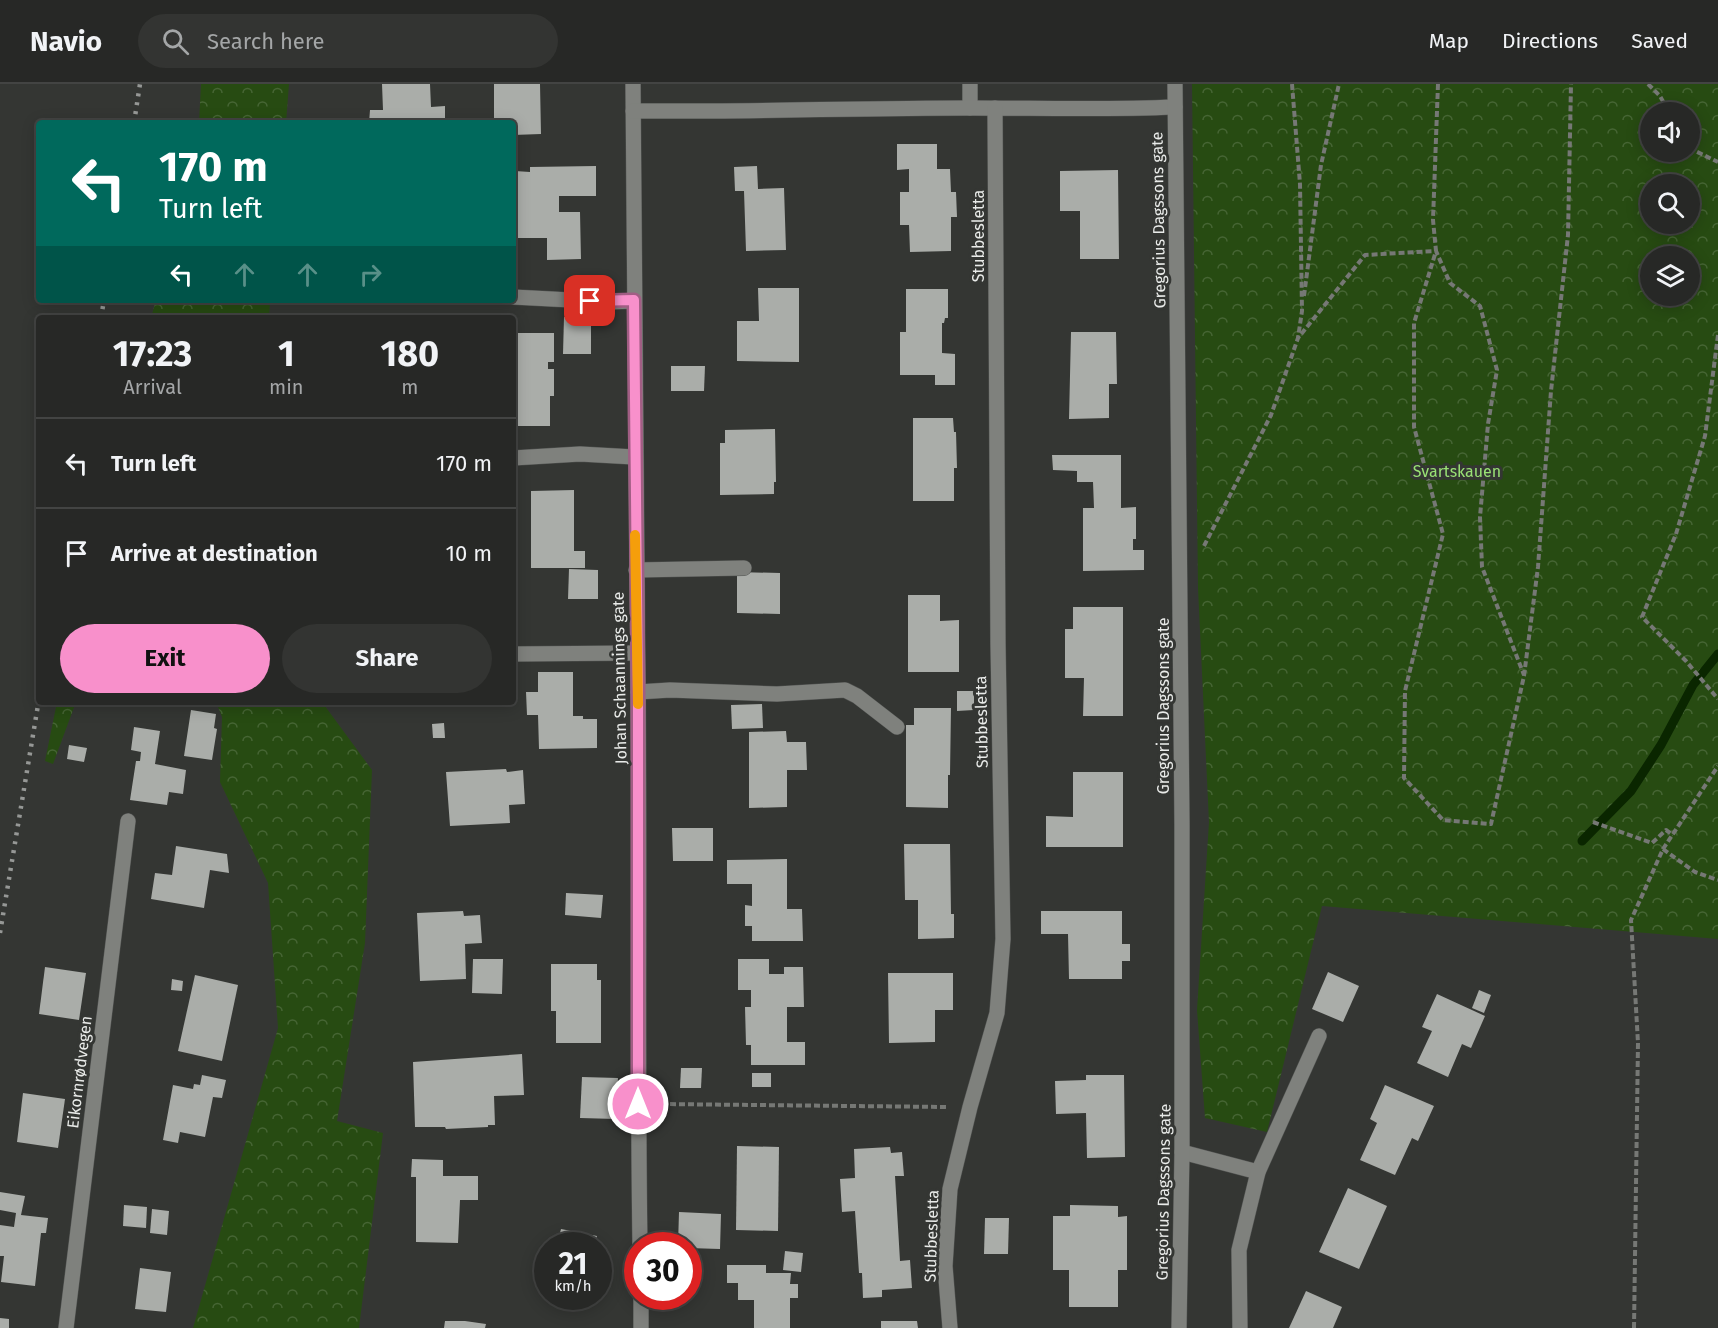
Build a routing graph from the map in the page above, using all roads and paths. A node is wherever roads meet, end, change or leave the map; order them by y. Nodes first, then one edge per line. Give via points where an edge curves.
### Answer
1 (633, 84) edge
2 (970, 84) edge
3 (1175, 84) edge
4 (1292, 84) edge
5 (1339, 84) edge
6 (1438, 84) edge
7 (1571, 84) edge
8 (1648, 84) edge
9 (1663, 102) edge
10 (1175, 107) junction
11 (970, 108) junction
12 (995, 108) junction
13 (633, 111) junction
14 (1700, 153) edge
15 (1718, 162) edge
16 (1436, 251) junction
17 (516, 297) edge
18 (634, 300) junction
19 (1302, 311) junction
20 (1718, 335) edge
21 (1298, 338) junction
22 (634, 457) junction
23 (516, 458) edge
24 (1201, 550) dead end
25 (744, 568) dead end
26 (636, 570) junction
27 (637, 653) junction
28 (516, 654) edge
29 (1524, 676) junction
30 (638, 692) junction
31 (1718, 699) edge
32 (897, 727) dead end
33 (1718, 766) edge
34 (128, 821) dead end
35 (1593, 822) dead end
36 (1672, 835) junction
37 (1663, 849) junction
38 (1718, 873) edge
39 (1716, 879) edge
40 (1319, 1036) dead end
41 (638, 1104) junction
42 (970, 1107) junction
43 (1182, 1152) junction
44 (1258, 1172) junction
45 (640, 1232) edge
46 (641, 1310) edge
47 (66, 1328) edge
48 (641, 1328) edge
49 (950, 1328) edge
50 (1179, 1328) edge
51 (1240, 1328) edge
52 (1634, 1328) edge

1 - 13 street, Johan Schaannings gate
2 - 11 street
3 - 10 street, Gregorius Dagssons gate
4 - 19 path via 1300,184
5 - 19 path via 1322,165
6 - 16 path via 1433,220
7 - 29 path via 1568,235 1538,567
8 - 9 path
10 - 12 street
10 - 43 street, Gregorius Dagssons gate
11 - 12 street
11 - 13 street
12 - 42 street, Stubbesletta via 1003,939 997,1013
13 - 18 street, Johan Schaannings gate
14 - 15 path
16 - 21 path via 1365,255
16 - 29 path via 1450,283 1480,306 1497,370 1480,517 1482,567
16 - 29 path via 1414,323 1414,427 1443,534 1405,691 1404,778 1443,820 1491,824
17 - 18 street
18 - 22 street, Johan Schaannings gate
19 - 21 path
20 - 31 path via 1705,436 1676,534 1642,617
21 - 24 path via 1271,416
22 - 23 street via 580,454
22 - 26 street, Johan Schaannings gate
25 - 26 street
26 - 27 street, Johan Schaannings gate
27 - 28 street
27 - 30 street, Johan Schaannings gate
30 - 32 street via 777,694 844,690
30 - 41 street, Johan Schaannings gate
33 - 36 path
34 - 47 street, Eikornrødvegen
35 - 36 path via 1652,843 1666,830
36 - 37 path
37 - 39 path via 1695,872
37 - 52 path via 1631,920 1638,1042
38 - 39 path
40 - 44 street
41 - 42 path
41 - 45 street, Johan Schaannings gate
42 - 49 street, Stubbesletta via 950,1189 945,1266
43 - 44 street
43 - 50 street, Gregorius Dagssons gate
44 - 51 street via 1239,1250
46 - 48 street

